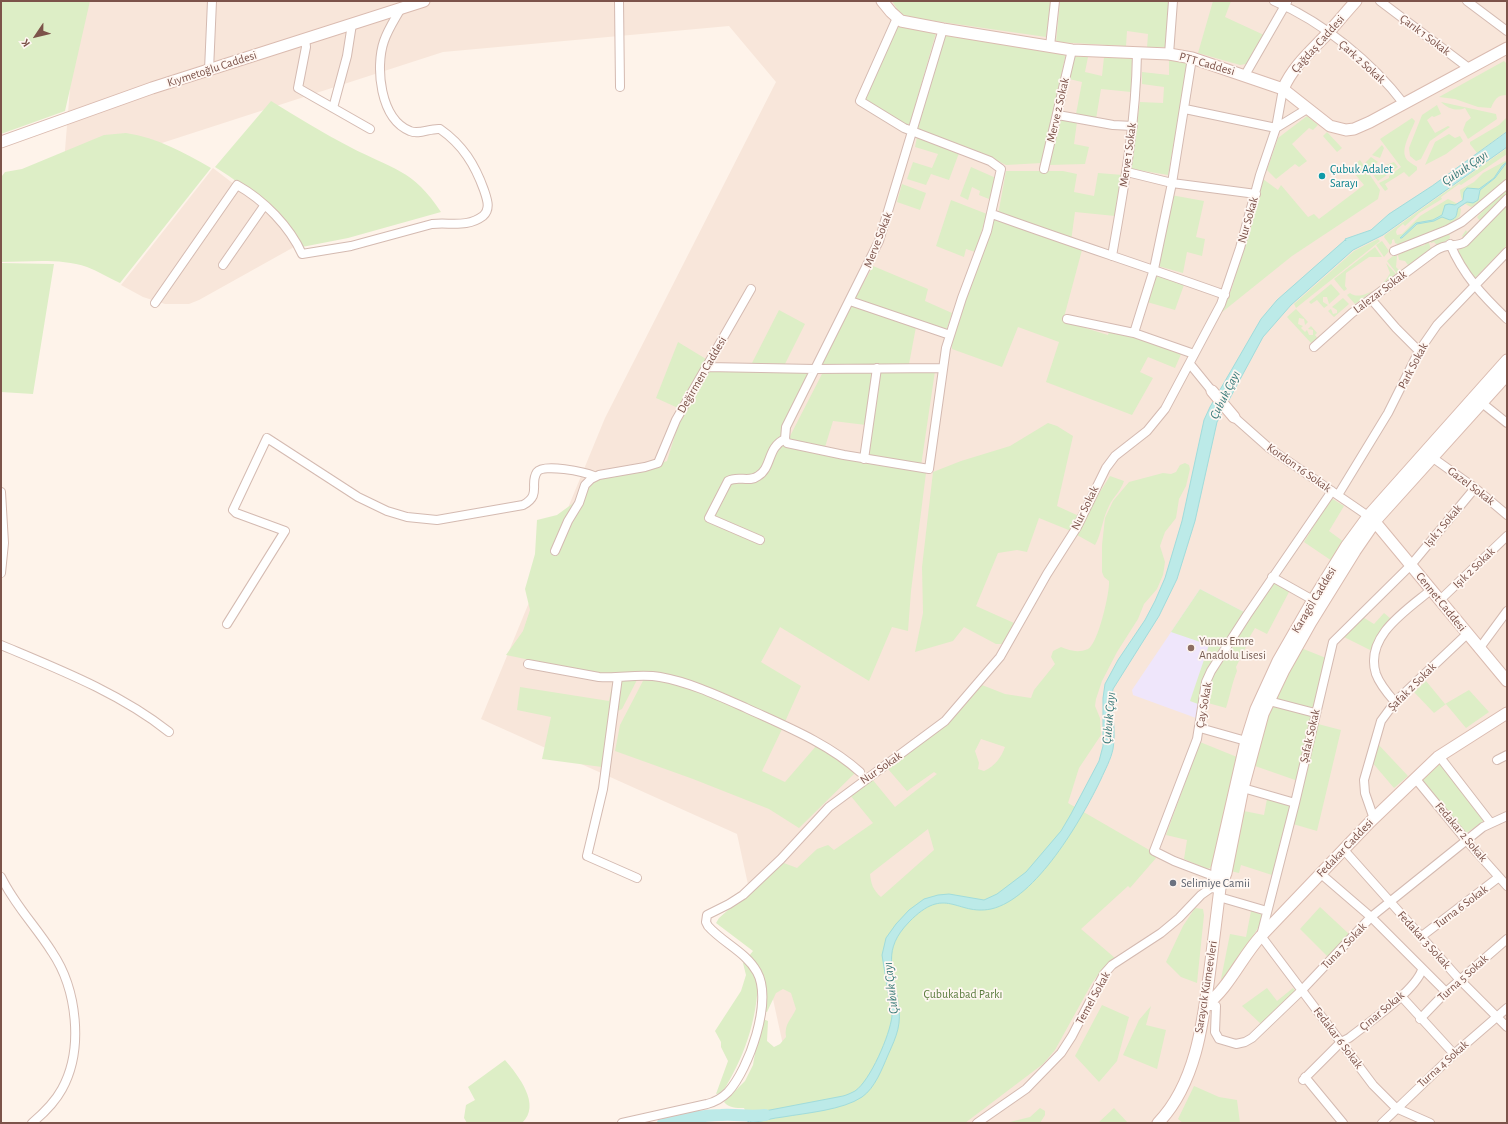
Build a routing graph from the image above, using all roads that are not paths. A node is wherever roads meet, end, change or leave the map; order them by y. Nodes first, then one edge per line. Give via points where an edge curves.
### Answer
1 (212, 1) edge
2 (619, 1) edge
3 (882, 1) edge
4 (1055, 1) edge
5 (1174, 1) edge
6 (1274, 1) edge
7 (1356, 1) edge
8 (1380, 1) edge
9 (418, 2) edge
10 (1469, 2) edge
11 (1286, 3) edge
12 (401, 8) junction
13 (896, 18) junction
14 (352, 24) junction
15 (942, 29) junction
16 (1507, 31) edge
17 (1328, 33) junction
18 (305, 39) junction
19 (1050, 46) junction
20 (1507, 48) edge
21 (1072, 50) junction
22 (1137, 53) junction
23 (1169, 54) junction
24 (1192, 58) junction
25 (1470, 68) junction
26 (209, 70) junction
27 (1245, 75) junction
28 (620, 87) dead end
29 (1283, 88) junction
30 (1404, 104) junction
31 (333, 108) junction
32 (1185, 109) junction
33 (1307, 109) junction
34 (1058, 115) junction
35 (1133, 126) junction
36 (1276, 128) junction
37 (370, 129) dead end
38 (913, 131) junction
39 (1, 142) edge
40 (1044, 169) dead end
41 (1127, 172) junction
42 (1172, 183) junction
43 (1507, 184) edge
44 (1256, 194) junction
45 (1507, 199) edge
46 (264, 206) junction
47 (992, 214) junction
48 (1450, 244) junction
49 (1394, 251) dead end
50 (1507, 252) edge
51 (1112, 256) junction
52 (223, 265) dead end
53 (1154, 269) junction
54 (1474, 286) junction
55 (751, 289) dead end
56 (1225, 295) junction
57 (1371, 299) junction
58 (850, 301) junction
59 (155, 303) dead end
60 (1067, 319) dead end
61 (1507, 319) edge
62 (1134, 333) junction
63 (950, 335) junction
64 (1314, 346) dead end
65 (1419, 351) junction
66 (1194, 354) junction
67 (1507, 360) edge
68 (1190, 364) junction
69 (707, 367) junction
70 (877, 368) junction
71 (943, 368) junction
72 (815, 369) junction
73 (1507, 375) edge
74 (1212, 391) joint
75 (1482, 403) junction
76 (1234, 417) joint
77 (1507, 423) edge
78 (785, 440) junction
79 (864, 458) junction
80 (1434, 458) junction
81 (594, 476) junction
82 (1475, 488) junction
83 (1, 492) edge
84 (1335, 493) junction
85 (1507, 515) edge
86 (1372, 518) junction
87 (1507, 536) edge
88 (760, 540) dead end
89 (555, 551) dead end
90 (1411, 565) junction
91 (1, 573) edge
92 (1272, 577) junction
93 (1432, 590) junction
94 (1313, 600) junction
95 (1440, 600) junction
96 (1507, 612) edge
97 (227, 624) dead end
98 (1467, 634) junction
99 (1, 645) edge
100 (1479, 649) junction
101 (528, 664) dead end
102 (618, 677) junction
103 (1507, 681) edge
104 (1268, 701) junction
105 (1395, 702) junction
106 (1315, 713) junction
107 (1507, 713) edge
108 (1200, 728) junction
109 (169, 732) dead end
110 (1246, 741) junction
111 (1507, 755) edge
112 (1439, 756) junction
113 (1498, 760) dead end
114 (860, 772) dead end
115 (1415, 778) junction
116 (1243, 788) junction
117 (1295, 803) junction
118 (1507, 816) edge
119 (1374, 819) junction
120 (1490, 822) junction
121 (1466, 840) junction
122 (1344, 850) junction
123 (1321, 874) junction
124 (1, 877) edge
125 (1216, 877) junction
126 (1499, 877) junction
127 (637, 878) dead end
128 (1507, 886) edge
129 (1219, 892) junction
130 (1390, 901) junction
131 (1267, 911) junction
132 (1371, 917) junction
133 (1261, 936) junction
134 (1422, 936) junction
135 (1507, 939) edge
136 (1422, 970) junction
137 (1460, 980) junction
138 (1302, 990) junction
139 (1446, 992) junction
140 (1401, 996) junction
141 (1205, 1006) junction
142 (1507, 1008) edge
143 (1496, 1018) junction
144 (1420, 1019) junction
145 (1507, 1027) edge
146 (1340, 1042) junction
147 (1454, 1054) junction
148 (1396, 1108) junction
149 (32, 1123) edge
150 (622, 1123) edge
151 (978, 1123) edge
152 (1158, 1123) edge
153 (1343, 1123) edge
154 (1382, 1123) edge
155 (1430, 1123) edge

1 - 26 street
2 - 28 street
3 - 13 main road
4 - 19 street
5 - 23 street
6 - 11 street, Çark 2 Sokak
7 - 17 main road, Çağdaş Caddesi
8 - 25 street, Çarık 1 Sokak
9 - 12 main road, Kıymetoğlu Caddesi
10 - 16 street
11 - 17 street, Çark 2 Sokak
11 - 27 street
12 - 14 main road, Kıymetoğlu Caddesi
12 - 46 street via 388,32 381,54 380,75 387,105 396,121 410,131 440,130 460,146 477,171 488,205 485,214 461,225 432,224 351,246 302,254 291,236
13 - 15 main road, PTT Caddesi
13 - 38 street via 860,101 890,121
14 - 18 main road, Kıymetoğlu Caddesi
14 - 31 street via 347,56
15 - 19 main road, PTT Caddesi
15 - 38 street, Merve Sokak
17 - 29 main road, Çağdaş Caddesi via 1299,63
17 - 30 street, Çark 2 Sokak via 1359,56
18 - 26 main road, Kıymetoğlu Caddesi
18 - 31 street via 306,47 298,88
19 - 21 main road, PTT Caddesi
20 - 25 main road, PTT Caddesi
21 - 22 main road, PTT Caddesi
21 - 34 street, Merve 2 Sokak
22 - 23 main road, PTT Caddesi
22 - 35 street, Merve 1 Sokak
23 - 24 main road, PTT Caddesi
24 - 27 main road, PTT Caddesi
24 - 32 street
25 - 30 main road, PTT Caddesi
26 - 39 main road, Kıymetoğlu Caddesi
27 - 29 main road, PTT Caddesi
29 - 33 main road, PTT Caddesi
29 - 36 street, Nur Sokak
30 - 33 main road, PTT Caddesi via 1361,126 1346,130 1330,126
31 - 37 street
32 - 36 street
32 - 42 street
33 - 36 street
34 - 35 street
34 - 40 street, Merve 2 Sokak
35 - 41 street, Merve 1 Sokak
36 - 44 street, Nur Sokak
38 - 47 street via 990,161 1001,169
38 - 58 street, Merve Sokak via 880,241
41 - 42 street
41 - 51 street, Merve 1 Sokak
42 - 44 street
42 - 53 street
43 - 49 street via 1462,222
44 - 56 street, Nur Sokak
45 - 48 street, Lalezar Sokak via 1465,242 1458,245
46 - 52 street
46 - 59 street via 238,186
47 - 51 street
47 - 63 street
48 - 54 street
48 - 57 street, Lalezar Sokak via 1442,246
50 - 54 street, Park Sokak
51 - 53 street
53 - 56 street
53 - 62 street
54 - 61 street
54 - 65 street, Park Sokak via 1437,325
55 - 69 street, Değirmen Caddesi
56 - 66 street, Nur Sokak
57 - 64 street, Lalezar Sokak
57 - 65 street
58 - 63 street
58 - 72 street, Merve Sokak
60 - 62 street
62 - 66 street
63 - 71 street
65 - 84 street, Park Sokak via 1388,413
66 - 68 street, Nur Sokak
67 - 86 main road, Karagöl Caddesi
68 - 74 street
68 - 150 street, Nur Sokak via 1156,421 1115,456 1106,468 1077,527 1047,574 1004,651 984,678 945,721 828,807 781,859 743,895 710,913 706,918 713,931 748,959 760,980 761,1007 756,1038 744,1067 729,1091 714,1102
69 - 72 street
69 - 81 street, Değirmen Caddesi via 676,420 658,463
70 - 71 street
70 - 72 street
70 - 79 street
71 - 79 street via 929,469
72 - 78 street, Merve Sokak via 786,427
73 - 75 main road
74 - 76 main road
75 - 77 street
75 - 80 main road
76 - 84 street, Kordon 16 Sokak via 1269,448
78 - 79 street via 787,443
78 - 88 street via 775,445 758,477 728,481 709,518
80 - 82 street, Gazel Sokak
80 - 86 main road
81 - 89 street via 585,485
81 - 97 street via 543,468 536,475 532,498 523,505 438,520 418,519 392,513 358,497 267,438 233,510 285,531
82 - 85 street, Gazel Sokak
82 - 90 street, Işık 1 Sokak
83 - 91 street via 4,543
84 - 86 street, Kordon 16 Sokak
84 - 92 street, Çay Sokak
86 - 90 main road, Cennet Caddesi
86 - 94 main road, Karagöl Caddesi via 1347,545
86 - 104 main road, Saraycık Kümeevleri
87 - 95 street, Işık 2 Sokak
90 - 93 main road, Cennet Caddesi
90 - 106 street, Şafak Sokak via 1333,642
92 - 94 street
92 - 108 street, Çay Sokak via 1208,677 1200,710
93 - 95 main road, Cennet Caddesi
93 - 105 street via 1392,623 1376,647 1376,674
94 - 110 main road, Karagöl Caddesi via 1263,689
95 - 98 main road, Cennet Caddesi
96 - 100 street
98 - 100 main road, Cennet Caddesi
98 - 105 street, Şafak 2 Sokak
99 - 109 street via 113,696 149,716
100 - 103 main road, Cennet Caddesi
101 - 102 street via 599,677
102 - 114 street via 660,677 721,697 824,746
102 - 127 street via 603,789 587,856
104 - 106 street
104 - 116 main road, Saraycık Kümeevleri via 1257,732
105 - 119 street, Şafak 2 Sokak via 1381,721 1364,780 1365,793
106 - 117 street, Şafak Sokak
107 - 112 main road, Fedakar Caddesi
108 - 110 street
108 - 125 street, Çay Sokak via 1154,851
110 - 125 main road, Karagöl Caddesi
111 - 113 street
112 - 115 main road, Fedakar Caddesi
112 - 120 street
115 - 119 main road, Fedakar Caddesi
115 - 121 street, Fedakar 2 Sokak
116 - 117 street
116 - 129 main road, Saraycık Kümeevleri via 1226,872
117 - 131 street, Şafak Sokak
118 - 120 street, Tuna 7 Sokak
119 - 122 main road, Fedakar Caddesi
120 - 121 street, Tuna 7 Sokak
121 - 126 street, Fedakar 2 Sokak
121 - 130 street, Tuna 7 Sokak
122 - 123 main road, Fedakar Caddesi
122 - 130 street, Fedakar 3 Sokak
123 - 132 street, Fedakar 3 Sokak
123 - 133 main road, Fedakar Caddesi
124 - 149 street via 9,894 53,952 67,982 74,1008 71,1068 52,1104
125 - 129 main road
126 - 128 street, Fedakar 2 Sokak
126 - 134 street, Turna 6 Sokak
129 - 131 street
129 - 141 main road, Saraycık Kümeevleri
129 - 151 street, Temel Sokak via 1211,888 1206,891 1161,933 1112,965 1104,974 1061,1053 1026,1089
130 - 132 street, Tuna 7 Sokak
130 - 134 street, Fedakar 3 Sokak
131 - 133 street, Şafak Sokak
132 - 136 street, Fedakar 3 Sokak
132 - 138 street, Tuna 7 Sokak
133 - 138 street, Fedakar 6 Sokak
133 - 141 main road, Fedakar Caddesi via 1249,949 1217,997
134 - 137 street, Fedakar 3 Sokak
135 - 137 street, Turna 5 Sokak
136 - 139 street, Fedakar 3 Sokak
136 - 140 street, Çınar Sokak via 1417,981
137 - 139 street, Turna 5 Sokak
137 - 143 street, Fedakar 3 Sokak
138 - 141 street, Tuna 7 Sokak via 1252,1038 1242,1043 1232,1044 1219,1039 1215,1032 1216,1006
138 - 146 street, Fedakar 6 Sokak
139 - 144 street, Turna 5 Sokak
140 - 144 street
140 - 146 street, Çınar Sokak via 1349,1038
141 - 152 main road, Saraycık Kümeevleri via 1195,1053 1184,1083 1170,1109
142 - 143 street, Turna 4 Sokak
143 - 145 street, Fedakar 3 Sokak
143 - 147 street, Turna 4 Sokak
144 - 147 street
146 - 148 street, Fedakar 6 Sokak via 1373,1085
146 - 153 street, Çınar Sokak via 1304,1078
147 - 148 street, Turna 4 Sokak
148 - 154 street, Turna 4 Sokak
148 - 155 street, Fedakar 6 Sokak

